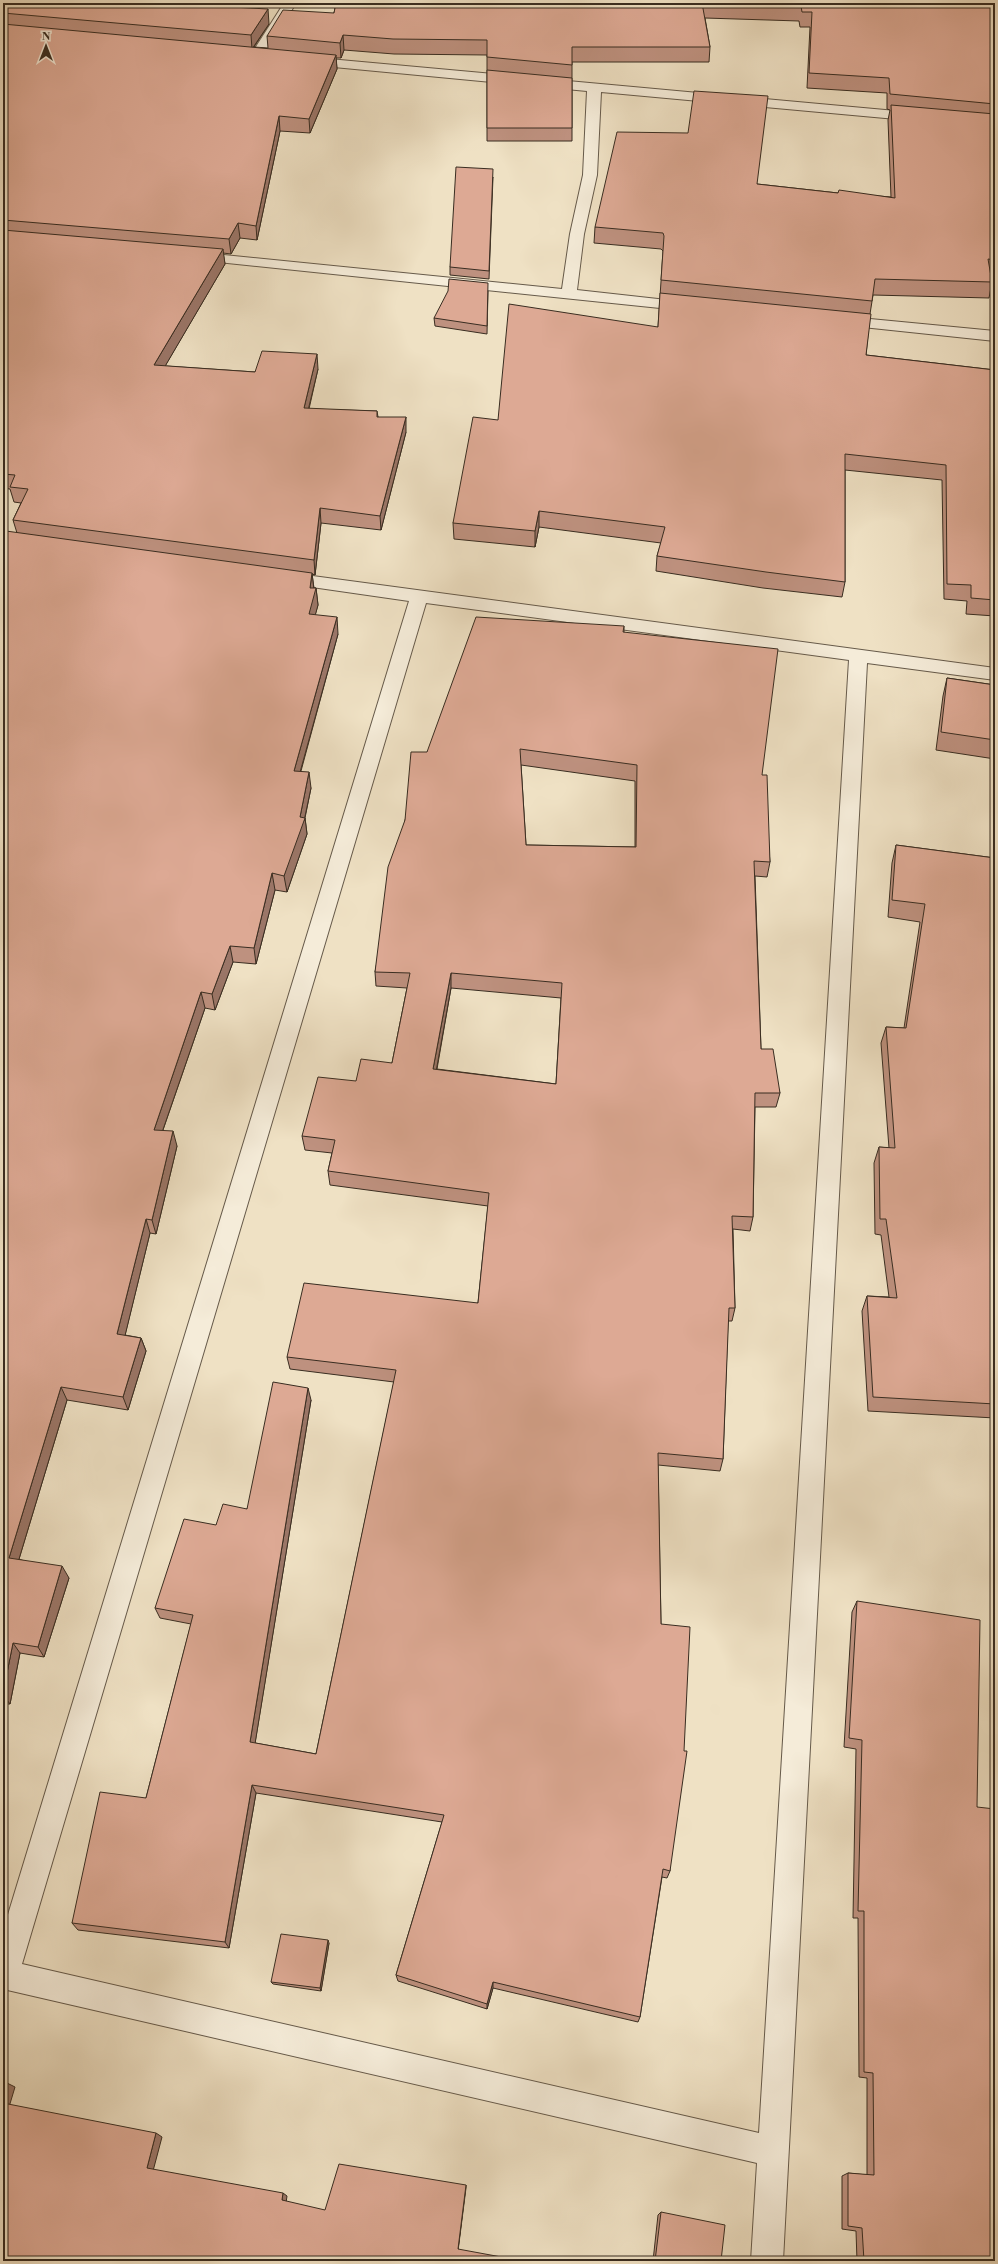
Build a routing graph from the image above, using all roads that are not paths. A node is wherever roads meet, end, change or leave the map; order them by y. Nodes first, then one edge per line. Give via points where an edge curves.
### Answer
1 (290, 3) edge
2 (241, 54) edge
3 (256, 56) junction
4 (272, 57) edge
5 (296, 60) edge
6 (594, 88) junction
7 (933, 119) edge
8 (179, 254) edge
9 (569, 294) junction
10 (703, 307) edge
11 (821, 319) edge
12 (995, 336) edge
13 (270, 576) edge
14 (419, 596) junction
15 (858, 656) junction
16 (995, 674) edge
17 (4, 1974) edge
18 (772, 2151) junction
19 (767, 2261) edge

1 - 3 street
2 - 3 street
3 - 4 street
5 - 6 street
6 - 7 street
6 - 9 street via 590,175 577,234
8 - 9 street
9 - 10 street
11 - 12 street
13 - 14 street
14 - 15 street
14 - 17 street
15 - 16 street
15 - 18 street
17 - 18 street
18 - 19 street

